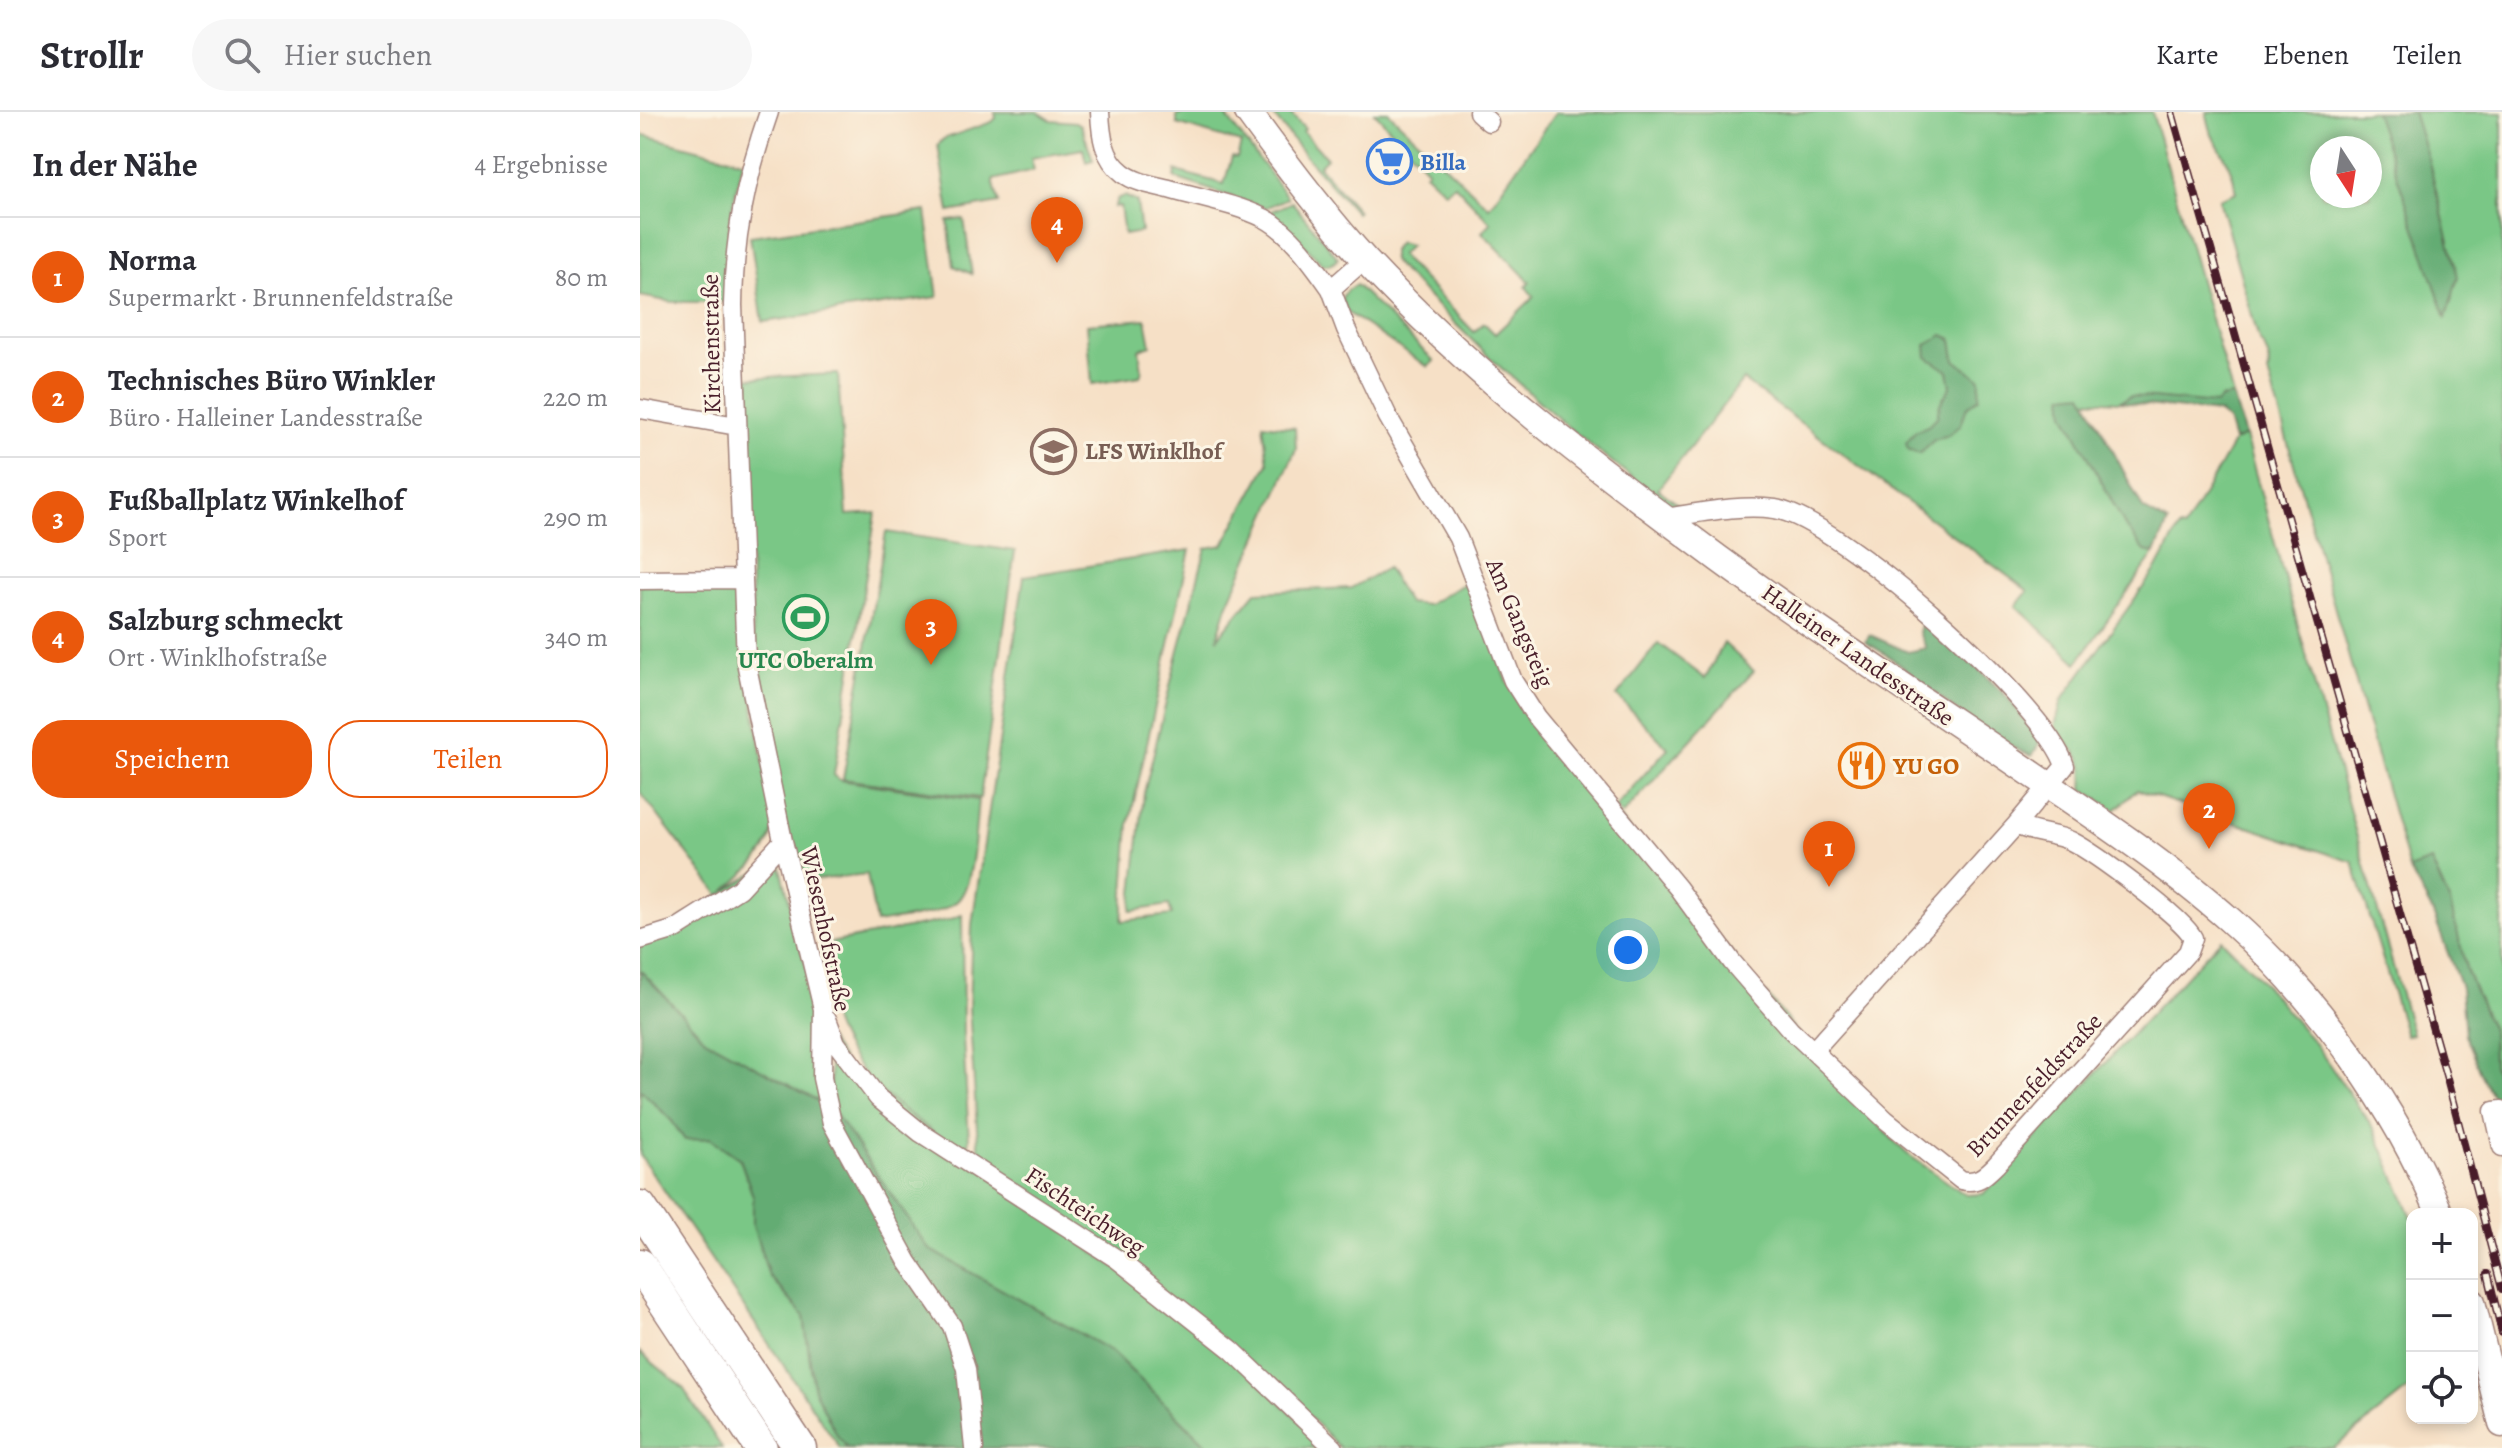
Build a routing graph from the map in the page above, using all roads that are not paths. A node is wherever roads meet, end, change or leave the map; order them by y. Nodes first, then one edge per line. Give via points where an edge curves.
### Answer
1 (769, 112) edge
2 (1088, 112) edge
3 (1100, 112) edge
4 (1248, 112) edge
5 (1101, 138) junction
6 (1365, 259) junction
7 (1331, 289) junction
8 (640, 409) edge
9 (737, 426) junction
10 (1665, 518) junction
11 (743, 579) junction
12 (640, 580) edge
13 (2049, 785) junction
14 (2016, 825) junction
15 (783, 841) junction
16 (640, 940) edge
17 (823, 1009) junction
18 (1814, 1050) junction
19 (2498, 1110) edge
20 (2502, 1147) edge
21 (640, 1207) edge
22 (2438, 1208) edge
23 (640, 1265) edge
24 (2478, 1326) edge
25 (2502, 1424) edge
26 (761, 1448) edge
27 (800, 1448) edge
28 (974, 1448) edge
29 (1334, 1448) edge

1 - 9 street, Kirchenstraße via 749,170 734,266
2 - 5 street, Am Gangsteig
3 - 5 street
4 - 6 main road, Halleiner Landesstraße
5 - 7 street, Am Gangsteig via 1122,172 1144,183 1264,218
6 - 7 street
6 - 10 main road, Halleiner Landesstraße via 1538,422
7 - 18 street, Am Gangsteig via 1388,417 1458,538 1513,681 1536,717 1761,996
8 - 9 street
9 - 11 street, Kirchenstraße
10 - 13 main road, Halleiner Landesstraße
10 - 13 street via 1776,509 1860,556 1972,651 2039,725 2065,766
11 - 12 street
11 - 15 street, Wiesenhofstraße via 746,662
13 - 14 street
13 - 22 main road, Halleiner Landesstraße via 2156,859 2217,909 2303,994 2389,1115
14 - 18 street
14 - 18 street, Brunnenfeldstraße via 2069,840 2110,866 2191,933 2188,952 1976,1181 1961,1180 1897,1129
15 - 16 street via 739,889 676,929
15 - 17 street, Wiesenhofstraße
17 - 28 street, Wiesenhofstraße via 822,1078 832,1123 908,1262 952,1326 966,1369
17 - 29 street, Fischteichweg via 836,1043 878,1098 921,1133 1117,1259 1232,1350
19 - 20 street
21 - 27 highway
23 - 26 highway
24 - 25 main road

